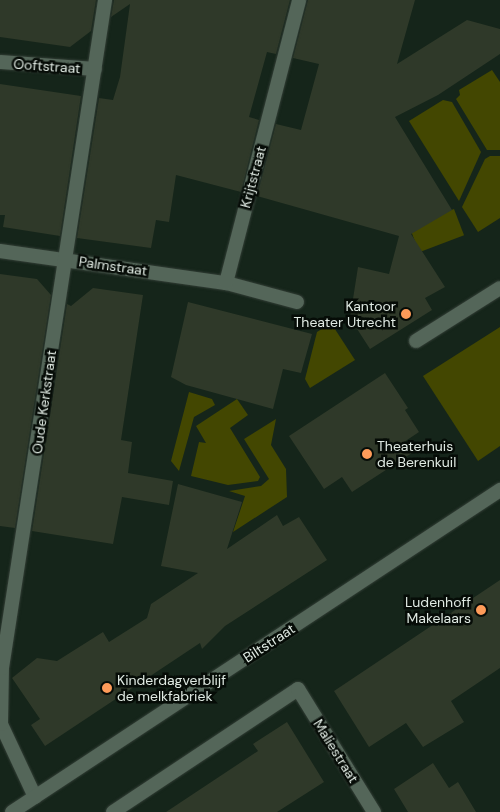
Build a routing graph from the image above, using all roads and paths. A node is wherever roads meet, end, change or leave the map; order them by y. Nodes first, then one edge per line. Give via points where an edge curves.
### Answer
1 (105, 0) edge
2 (300, 0) edge
3 (0, 62) edge
4 (94, 70) junction
5 (0, 251) edge
6 (64, 259) junction
7 (226, 283) junction
8 (500, 288) edge
9 (297, 302) dead end
10 (416, 341) dead end
11 (500, 490) edge
12 (35, 797) junction
13 (12, 812) edge
14 (113, 812) edge
15 (374, 812) edge

1 - 4 street, Oude Kerkstraat
2 - 7 street, Krijtstraat
3 - 4 street, Ooftstraat
4 - 6 street, Oude Kerkstraat
5 - 6 street, Palmstraat
6 - 7 street, Palmstraat
6 - 12 street, Oude Kerkstraat via 2,668 1,724
7 - 9 street
8 - 10 street
11 - 12 street, Biltstraat
12 - 13 street, Biltstraat
14 - 15 street, Maliestraat via 298,689

